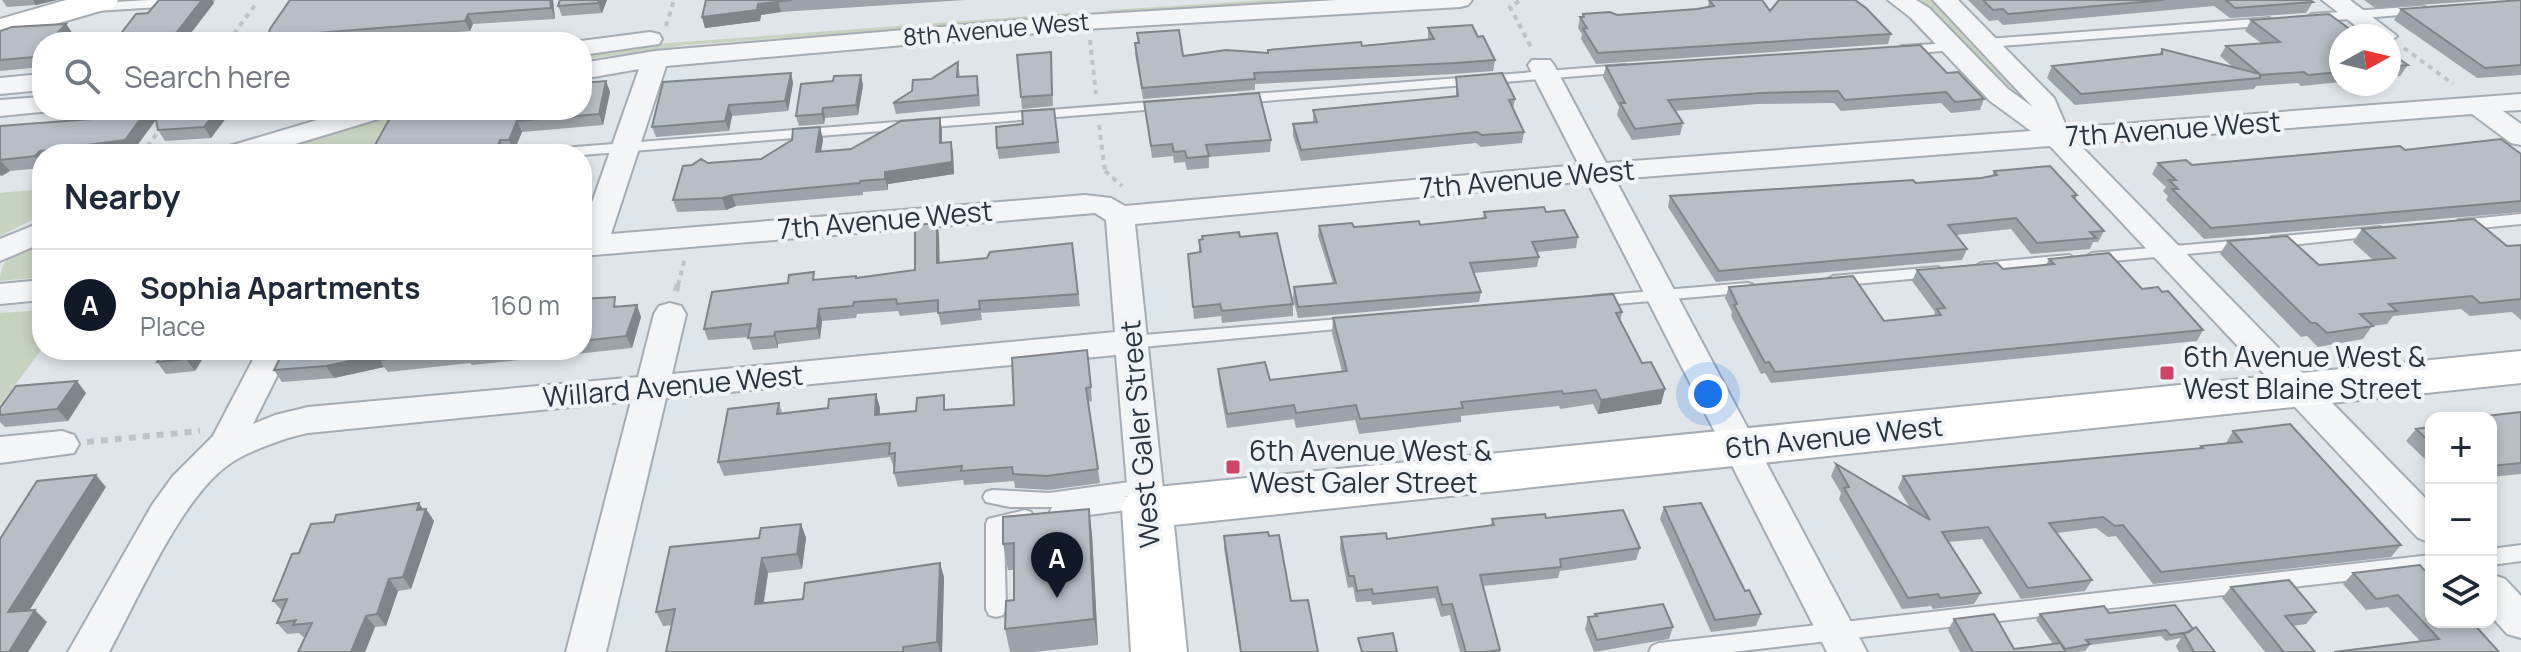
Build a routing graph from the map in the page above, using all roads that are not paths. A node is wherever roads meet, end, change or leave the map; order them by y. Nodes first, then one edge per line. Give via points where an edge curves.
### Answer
1 (207, 0) edge
2 (1210, 0) edge
3 (1460, 0) edge
4 (1900, 0) edge
5 (1945, 0) edge
6 (2334, 0) edge
7 (88, 4) edge
8 (2433, 10) edge
9 (2355, 15) junction
10 (1086, 17) edge
11 (2294, 20) edge
12 (2278, 21) edge
13 (2368, 24) edge
14 (0, 30) edge
15 (1987, 43) junction
16 (592, 46) edge
17 (1951, 47) junction
18 (1887, 51) edge
19 (655, 59) junction
20 (1540, 64) junction
21 (592, 69) edge
22 (1634, 69) edge
23 (32, 83) edge
24 (2521, 85) edge
25 (0, 86) edge
26 (1223, 100) edge
27 (2521, 102) edge
28 (1176, 104) edge
29 (2477, 105) junction
30 (32, 106) edge
31 (0, 108) edge
32 (346, 120) edge
33 (2521, 137) edge
34 (2058, 138) junction
35 (266, 144) edge
36 (626, 147) junction
37 (592, 150) edge
38 (1596, 172) junction
39 (1124, 202) junction
40 (2521, 219) edge
41 (2443, 226) edge
42 (2396, 230) edge
43 (592, 232) edge
44 (32, 236) edge
45 (592, 245) edge
46 (0, 251) edge
47 (2166, 252) junction
48 (1814, 282) edge
49 (1768, 286) edge
50 (32, 291) edge
51 (0, 294) edge
52 (1660, 295) junction
53 (1570, 303) edge
54 (671, 310) road end
55 (1366, 322) edge
56 (1131, 342) junction
57 (267, 360) edge
58 (2521, 367) edge
59 (653, 388) junction
60 (2297, 389) junction
61 (211, 442) junction
62 (72, 443) road end
63 (1740, 446) junction
64 (0, 450) edge
65 (992, 497) dead end
66 (1145, 499) junction
67 (2425, 522) edge
68 (2521, 553) edge
69 (2497, 556) edge
70 (2425, 564) edge
71 (2497, 596) edge
72 (996, 609) dead end
73 (2521, 622) edge
74 (1842, 643) edge
75 (88, 652) edge
76 (586, 652) edge
77 (1159, 652) edge
78 (1659, 652) edge

1 - 7 lane
2 - 10 street, 8th Avenue West
3 - 10 street, 8th Avenue West
4 - 17 street
5 - 15 street
6 - 9 street
7 - 14 street
8 - 9 lane
9 - 11 lane
9 - 13 street
10 - 16 street, 8th Avenue West
10 - 19 street, 8th Avenue West
12 - 15 lane
15 - 34 street via 2045,104
17 - 18 lane
17 - 34 street via 1999,95
19 - 21 street, 8th Avenue West
19 - 36 street
20 - 22 lane
20 - 26 lane
20 - 38 street
23 - 25 street
24 - 29 street via 2470,89
27 - 29 street, 7th Avenue West
28 - 36 lane
29 - 33 street
29 - 34 street, 7th Avenue West
30 - 31 street
32 - 35 street
34 - 38 street, 7th Avenue West
34 - 47 street
36 - 37 lane
36 - 43 street
38 - 39 street, 7th Avenue West
38 - 52 street
39 - 45 street, 7th Avenue West
39 - 56 street, West Galer Street
40 - 41 lane
42 - 47 lane
44 - 46 street
47 - 48 lane
47 - 60 street
49 - 52 lane
50 - 51 street
52 - 53 lane
52 - 63 street
54 - 59 street
55 - 56 lane
56 - 59 street, Willard Avenue West
56 - 66 street, West Galer Street
57 - 61 street
58 - 60 street, 6th Avenue West
59 - 61 street, Willard Avenue West via 308,420
59 - 76 street
60 - 63 street, 6th Avenue West
60 - 67 street
61 - 75 street
62 - 64 street
63 - 66 street, 6th Avenue West
63 - 74 street
65 - 66 lane
66 - 72 lane via 995,524
66 - 77 street, West Galer Street
68 - 69 lane
70 - 74 lane
71 - 73 street
74 - 78 lane

